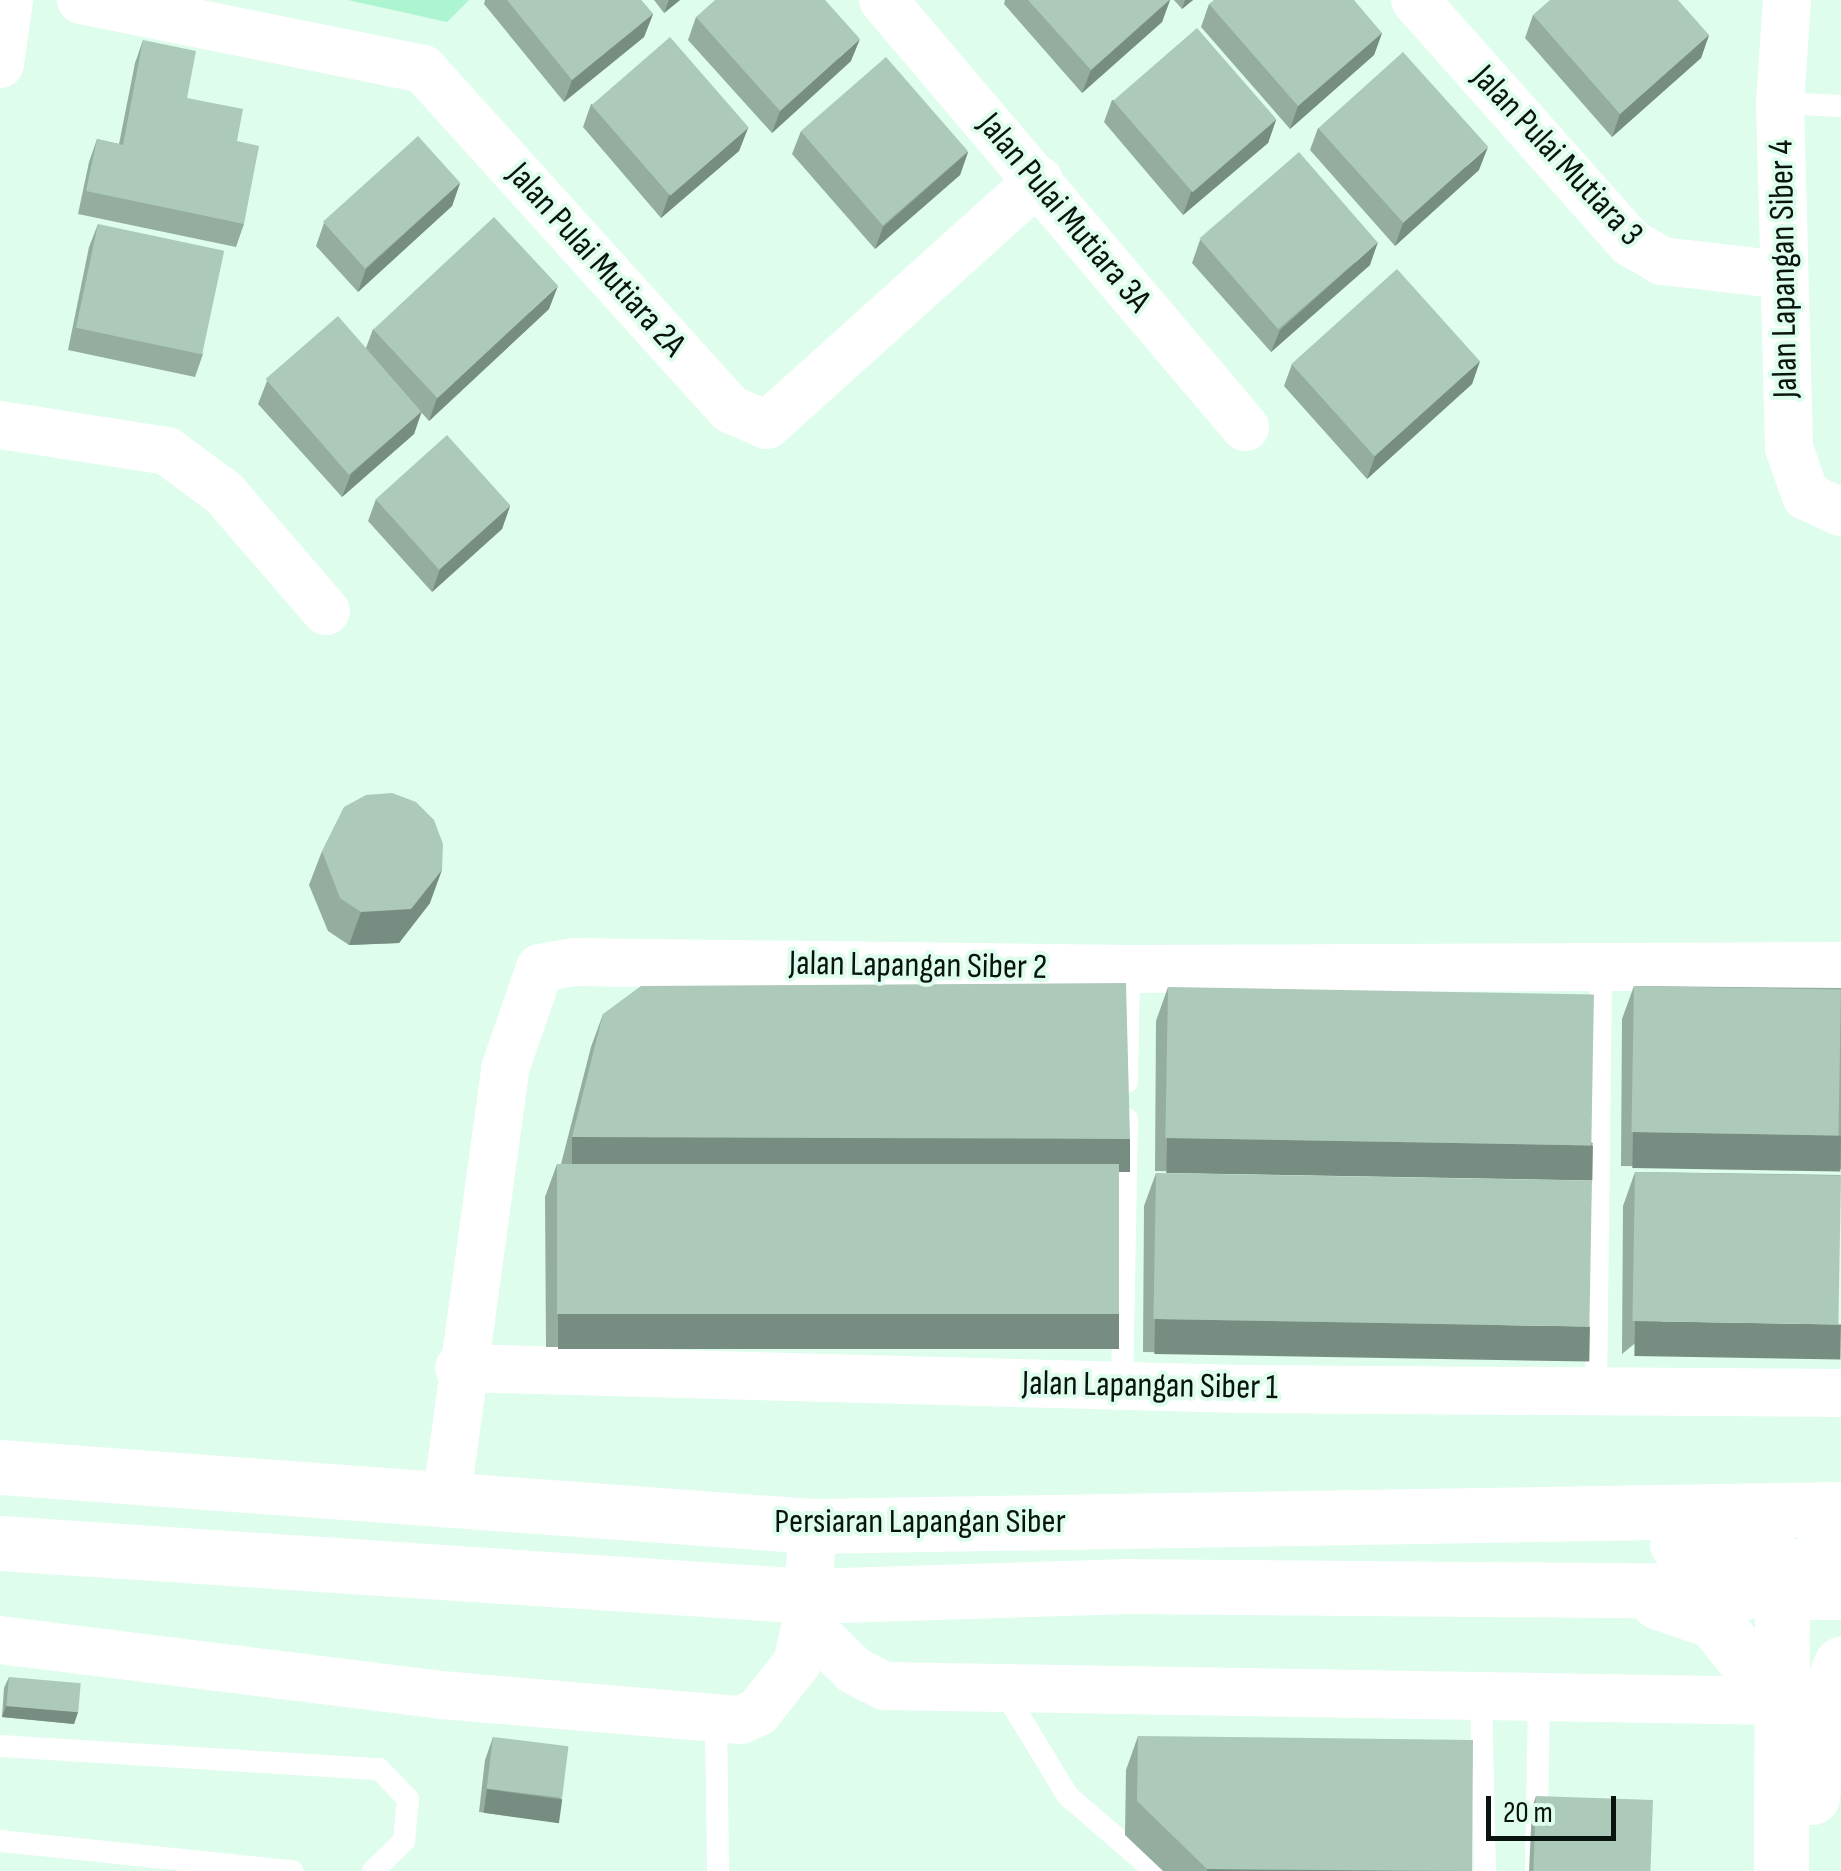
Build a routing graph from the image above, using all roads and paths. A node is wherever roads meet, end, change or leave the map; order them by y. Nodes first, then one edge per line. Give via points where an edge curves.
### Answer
1 (9, 0) edge
2 (80, 0) edge
3 (882, 0) edge
4 (1415, 0) edge
5 (1787, 0) edge
6 (0, 64) edge
7 (1780, 103) junction
8 (1841, 106) edge
9 (1040, 180) junction
10 (1783, 275) junction
11 (0, 424) edge
12 (1245, 426) dead end
13 (1841, 512) edge
14 (326, 611) dead end
15 (1602, 966) junction
16 (1841, 966) edge
17 (1130, 969) junction
18 (459, 1368) junction
19 (1122, 1385) junction
20 (1596, 1391) junction
21 (1841, 1393) edge
22 (0, 1468) edge
23 (446, 1502) junction
24 (1841, 1509) edge
25 (1303, 1516) junction
26 (812, 1526) junction
27 (0, 1543) edge
28 (1814, 1580) edge
29 (1576, 1591) junction
30 (808, 1605) junction
31 (0, 1640) edge
32 (1841, 1664) edge
33 (1002, 1688) junction
34 (1482, 1696) junction
35 (1539, 1698) junction
36 (1778, 1701) junction
37 (716, 1720) junction
38 (0, 1746) edge
39 (1812, 1796) junction
40 (0, 1842) edge
41 (292, 1871) edge
42 (373, 1871) edge
43 (718, 1871) edge
44 (1155, 1871) edge
45 (1484, 1871) edge
46 (1536, 1871) edge
47 (1781, 1871) edge
48 (1811, 1871) edge

1 - 6 street
2 - 9 street, Jalan Pulai Mutiara 2A via 422,69 730,410 767,425
3 - 9 street, Jalan Pulai Mutiara 3A
4 - 10 street, Jalan Pulai Mutiara 3 via 1632,244 1662,261 1704,270
5 - 7 street, Jalan Lapangan Siber 4
7 - 8 lane
7 - 10 street, Jalan Lapangan Siber 4
9 - 12 street, Jalan Pulai Mutiara 3A
10 - 13 street, Jalan Lapangan Siber 4 via 1788,448 1806,496
11 - 14 street via 168,451 224,493
15 - 16 street, Jalan Lapangan Siber 2
15 - 17 street, Jalan Lapangan Siber 2
15 - 20 lane
17 - 18 street, Jalan Lapangan Siber 2 via 573,962 540,968 505,1069
17 - 19 lane
18 - 19 street, Jalan Lapangan Siber 1
18 - 23 street, Jalan Lapangan Siber 2
19 - 20 street, Jalan Lapangan Siber 1
20 - 21 street, Jalan Lapangan Siber 1
22 - 23 main road, Persiaran Lapangan Siber
23 - 26 main road, Persiaran Lapangan Siber
24 - 25 main road, Persiaran Lapangan Siber
25 - 26 main road, Persiaran Lapangan Siber
25 - 28 main road via 1338,1538 1742,1546
26 - 30 street
27 - 30 main road, Persiaran Lapangan Siber
28 - 29 main road, Persiaran Lapangan Siber
28 - 36 main road
28 - 39 main road
29 - 30 main road, Persiaran Lapangan Siber via 1121,1586
29 - 36 main road via 1676,1605 1714,1621
30 - 33 street via 832,1652 885,1686
30 - 37 street via 796,1663 758,1712
31 - 37 street
32 - 39 main road via 1822,1709
33 - 34 street
33 - 44 lane via 1068,1796
34 - 35 street
34 - 45 lane
35 - 36 street
35 - 46 lane
36 - 47 main road
37 - 43 lane
38 - 42 lane via 379,1770 408,1799 404,1841
39 - 48 main road
40 - 41 lane

